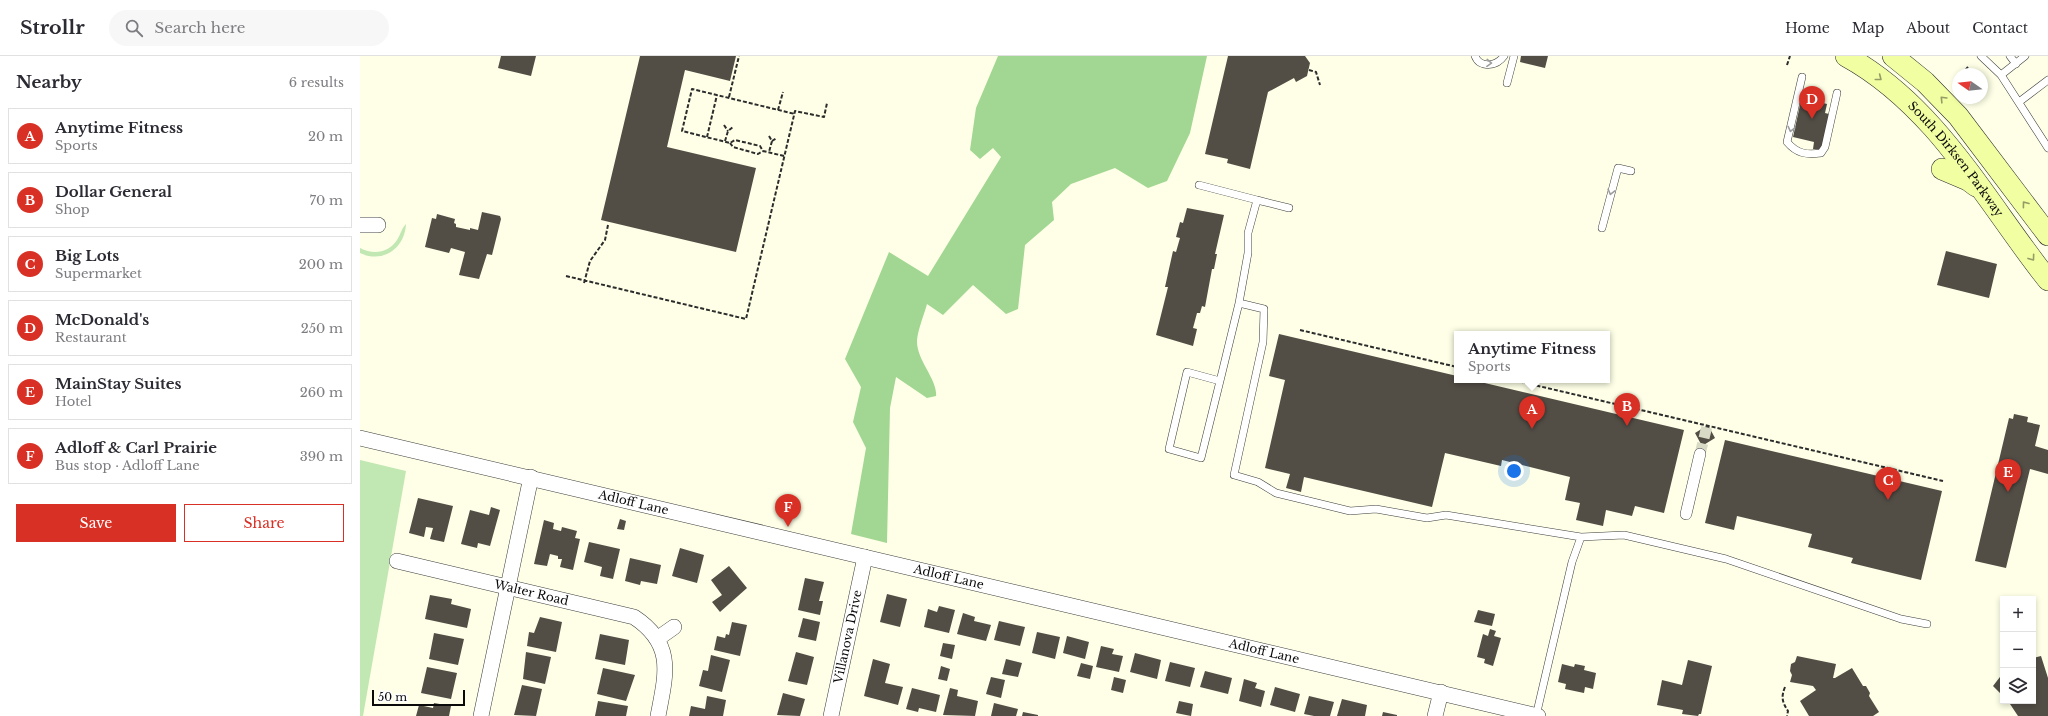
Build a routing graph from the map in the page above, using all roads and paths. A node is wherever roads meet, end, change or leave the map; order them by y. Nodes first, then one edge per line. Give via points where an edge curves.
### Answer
1 (739, 56) edge
2 (1475, 56) edge
3 (1504, 56) edge
4 (1514, 56) edge
5 (1790, 56) edge
6 (1846, 56) edge
7 (1893, 56) edge
8 (1981, 56) edge
9 (2010, 56) edge
10 (2025, 56) edge
11 (2016, 64) junction
12 (1787, 65) dead end
13 (1309, 70) dead end
14 (2001, 75) junction
15 (1802, 77) dead end
16 (2048, 80) edge
17 (1507, 83) dead end
18 (1320, 84) dead end
19 (782, 92) dead end
20 (1837, 93) dead end
21 (717, 94) junction
22 (729, 97) junction
23 (2020, 102) junction
24 (827, 103) dead end
25 (778, 110) junction
26 (795, 114) junction
27 (724, 125) dead end
28 (733, 128) dead end
29 (728, 131) junction
30 (769, 136) dead end
31 (707, 137) junction
32 (778, 138) dead end
33 (725, 141) junction
34 (772, 141) junction
35 (730, 143) junction
36 (2048, 148) edge
37 (763, 151) junction
38 (769, 152) junction
39 (785, 156) junction
40 (1942, 169) dead end
41 (1631, 171) dead end
42 (1199, 185) dead end
43 (1981, 189) junction
44 (1258, 200) junction
45 (1289, 208) dead end
46 (360, 225) edge
47 (378, 225) dead end
48 (608, 226) dead end
49 (1602, 228) dead end
50 (2048, 235) edge
51 (566, 276) dead end
52 (2048, 280) edge
53 (584, 282) junction
54 (1239, 303) junction
55 (1300, 330) dead end
56 (1454, 366) edge
57 (1220, 381) junction
58 (1526, 383) edge
59 (360, 438) edge
60 (1700, 454) tunnel mouth
61 (531, 477) junction
62 (1943, 481) dead end
63 (1686, 514) dead end
64 (1581, 537) junction
65 (865, 558) junction
66 (397, 561) dead end
67 (508, 586) junction
68 (1927, 624) dead end
69 (674, 627) dead end
70 (657, 639) junction
71 (1785, 687) dead end
72 (1441, 692) junction
73 (481, 716) edge
74 (658, 716) edge
75 (831, 716) edge
76 (1435, 716) edge
77 (1537, 716) edge
78 (1787, 716) edge

1 - 22 path
2 -> 3 lane via 1481,63 1489,65 1500,62
4 - 17 lane
5 - 12 path
6 -> 43 main road, South Dirksen Parkway via 1870,70 1926,119
50 -> 7 main road via 1958,116 1925,82
8 - 14 lane
9 - 11 lane
10 - 11 lane
11 - 14 lane
13 - 18 path via 1316,72
14 - 23 lane
15 -> 20 lane via 1787,142 1801,153 1821,153 1825,147
16 - 23 lane
19 - 25 path
21 - 22 path
21 - 31 path
21 - 31 path via 692,89 682,131
22 - 25 path
23 - 36 lane via 2026,116
24 - 26 path via 824,117 795,111
25 - 26 path
26 - 39 path
27 - 29 path
28 - 29 path
29 - 33 path
30 - 34 path
31 - 33 path
32 - 34 path
33 - 35 path
34 - 38 path
35 - 37 path via 735,140 760,146
35 - 37 path via 733,148 758,154
37 - 38 path
38 - 39 path
39 - 53 path via 746,319
40 - 43 main road via 1968,180
41 -> 49 lane via 1618,168
42 - 44 lane
43 -> 52 main road, South Dirksen Parkway
44 - 45 lane
44 - 54 lane via 1248,233 1248,254
46 - 47 street
48 - 53 path via 605,240 590,261
51 - 53 path
54 - 57 lane
54 - 64 lane via 1264,310 1264,316 1263,342 1234,475 1258,482 1276,494 1350,511 1376,509 1427,518 1446,515
55 - 56 path
57 - 57 lane via 1201,458 1168,449 1187,372
58 - 62 path
59 - 61 street, Adloff Lane
60 - 63 street
61 - 65 street, Adloff Lane
61 - 67 street
64 - 68 lane via 1624,535 1726,559 1901,619
64 - 77 lane via 1572,562
65 - 72 street, Adloff Lane
65 - 75 street, Villanova Drive
66 - 67 street, Walter Road
67 - 70 street, Walter Road via 625,614 642,622
67 - 73 street
69 - 70 street
70 - 74 street, Walter Road via 665,655 666,665
71 - 78 path via 1781,697 1788,711
72 - 76 street
72 - 77 street, Adloff Lane

